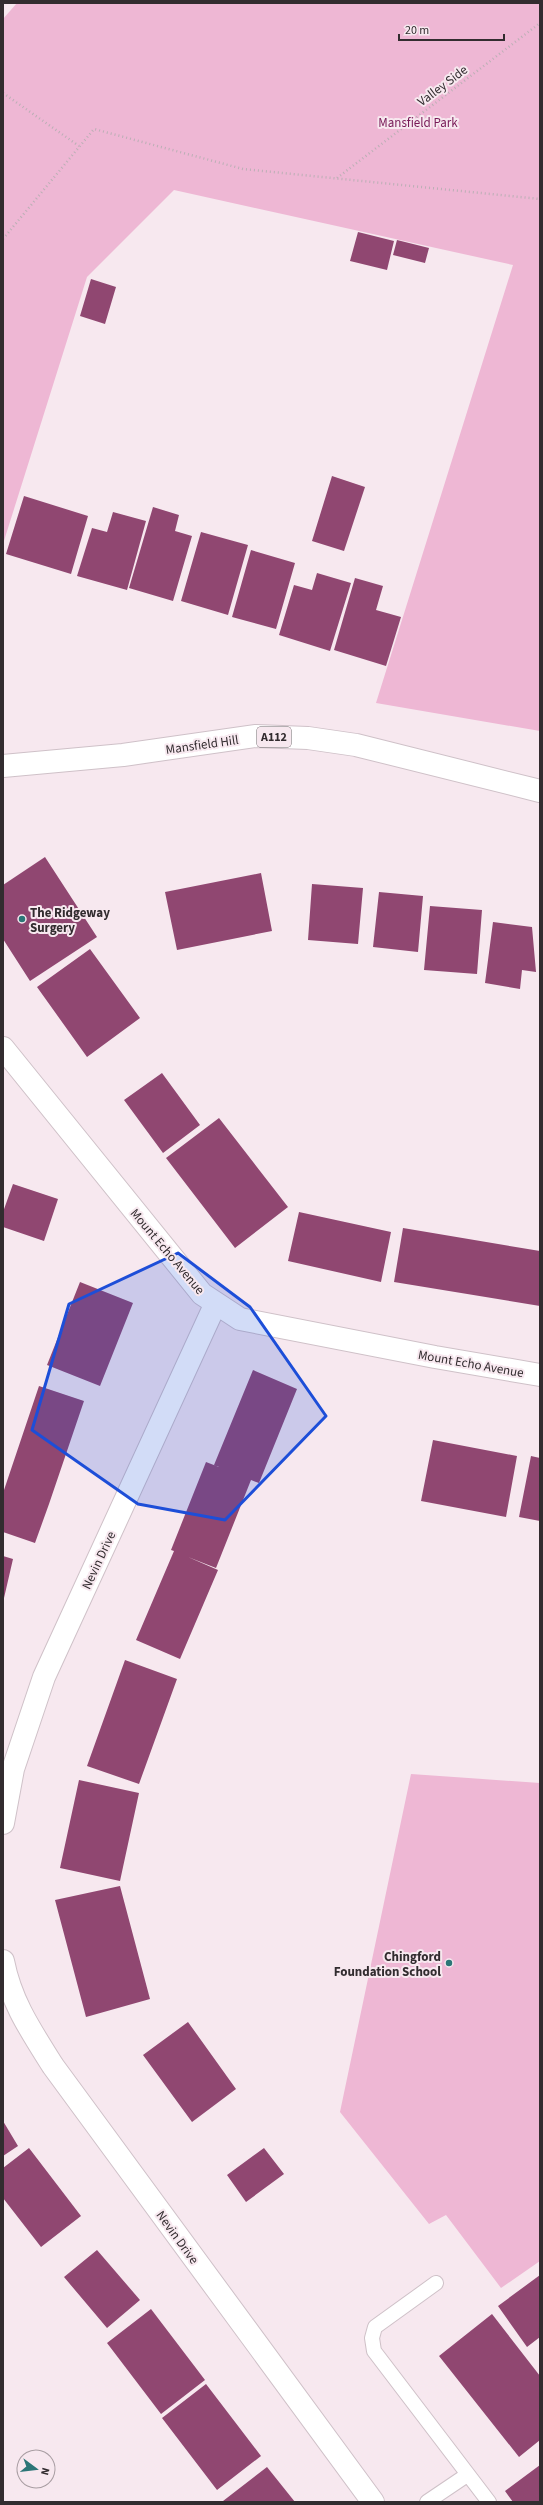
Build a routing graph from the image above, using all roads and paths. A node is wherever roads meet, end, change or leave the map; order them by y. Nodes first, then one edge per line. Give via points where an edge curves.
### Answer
1 (540, 23) edge
2 (3, 93) edge
3 (79, 146) junction
4 (337, 178) junction
5 (540, 199) edge
6 (3, 239) edge
7 (3, 766) edge
8 (540, 791) edge
9 (3, 1048) edge
10 (215, 1305) junction
11 (540, 1375) edge
12 (3, 1823) edge
13 (3, 1961) edge
14 (436, 2283) dead end
15 (467, 2475) junction
16 (373, 2502) edge
17 (427, 2502) edge
18 (489, 2502) edge

1 - 4 path, Valley Side
2 - 3 path
3 - 4 path via 94,129 243,169
3 - 6 path
4 - 5 path
7 - 8 street, Mansfield Hill / A112 via 123,756 256,736 300,738 356,745
9 - 10 street, Mount Echo Avenue via 202,1294
10 - 11 street, Mount Echo Avenue via 240,1319
10 - 12 street, Nevin Drive via 44,1677 13,1769
13 - 16 street, Nevin Drive via 8,1985 26,2022 53,2066
14 - 15 lane via 375,2327 372,2338 374,2351
15 - 17 lane
15 - 18 lane

